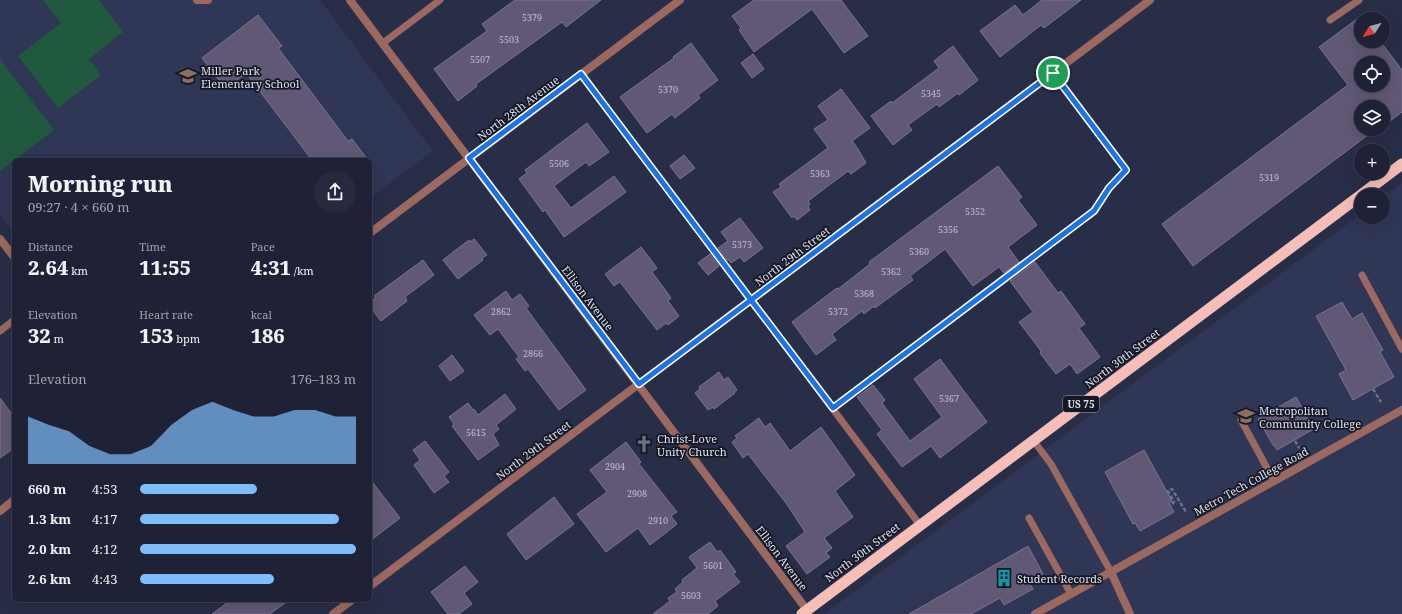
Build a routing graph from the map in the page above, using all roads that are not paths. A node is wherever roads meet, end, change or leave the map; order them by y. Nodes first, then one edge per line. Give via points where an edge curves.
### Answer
1 (197, 0) edge
2 (208, 0) edge
3 (350, 0) edge
4 (440, 0) edge
5 (680, 0) edge
6 (1150, 0) edge
7 (1359, 0) edge
8 (1330, 20) dead end
9 (383, 43) junction
10 (1053, 73) junction
11 (581, 74) junction
12 (469, 158) junction
13 (1402, 164) edge
14 (1370, 188) edge
15 (1354, 200) edge
16 (372, 231) edge
17 (0, 239) edge
18 (12, 254) edge
19 (1362, 275) dead end
20 (751, 300) junction
21 (12, 322) edge
22 (0, 331) edge
23 (1402, 349) edge
24 (639, 384) junction
25 (833, 408) junction
26 (1402, 410) edge
27 (1240, 420) dead end
28 (1033, 440) junction
29 (1274, 481) junction
30 (12, 502) edge
31 (0, 511) edge
32 (1029, 518) dead end
33 (920, 525) junction
34 (1111, 572) junction
35 (372, 584) edge
36 (1071, 594) junction
37 (349, 602) edge
38 (804, 612) edge
39 (333, 614) edge
40 (1036, 614) edge
41 (1130, 614) edge

1 - 2 street
3 - 9 street, Ellison Avenue
4 - 9 lane
5 - 11 street, North 28th Avenue
6 - 10 street, North 29th Street
7 - 8 lane
9 - 12 street, Ellison Avenue
10 - 20 street, North 29th Street
10 - 25 lane via 1126,170 1109,188 1094,211
11 - 12 street, North 28th Avenue
11 - 20 lane
12 - 16 street, North 28th Avenue
12 - 24 street, Ellison Avenue
13 - 14 highway, North 30th Street / US 75
15 - 28 highway, North 30th Street / US 75
17 - 18 street
19 - 23 lane
20 - 24 street, North 29th Street
20 - 25 lane
21 - 22 lane
24 - 35 street, North 29th Street
24 - 38 street, Ellison Avenue
25 - 33 lane
26 - 29 street, Metro Tech College Road
27 - 29 lane
28 - 33 highway, North 30th Street / US 75
28 - 34 lane via 1051,464
29 - 34 street, Metro Tech College Road
30 - 31 street
32 - 36 lane
33 - 38 highway, North 30th Street / US 75
34 - 36 street, Metro Tech College Road
34 - 41 street
36 - 40 street, Metro Tech College Road
37 - 39 street

